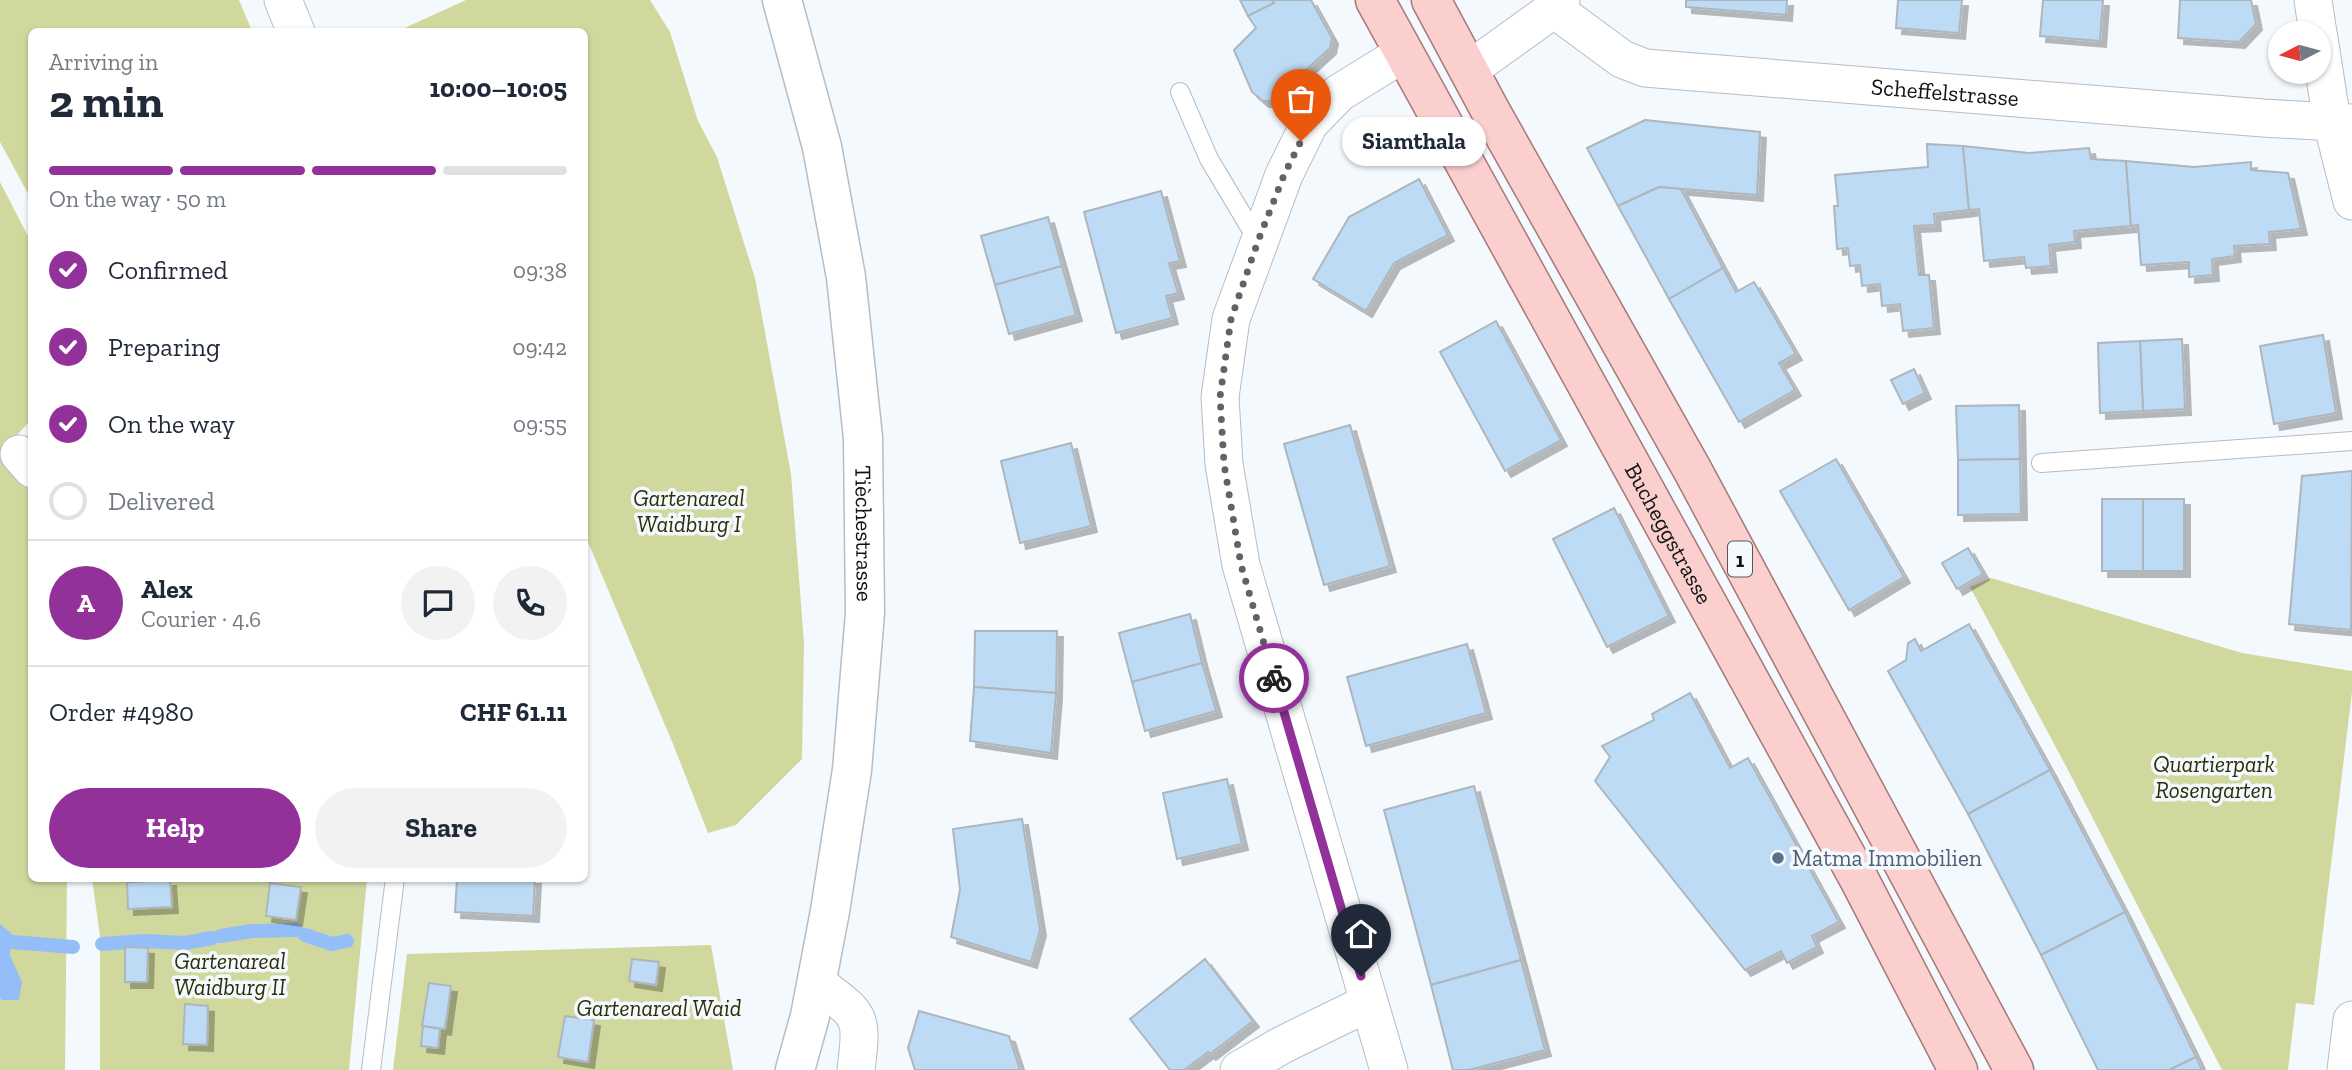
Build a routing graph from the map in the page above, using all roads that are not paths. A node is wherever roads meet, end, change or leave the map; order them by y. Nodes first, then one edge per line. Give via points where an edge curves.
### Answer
1 (283, 0) edge
2 (782, 0) edge
3 (1375, 0) edge
4 (1431, 0) edge
5 (1448, 0) edge
6 (2313, 0) edge
7 (1558, 4) edge
8 (2316, 21) edge
9 (294, 28) edge
10 (1404, 53) junction
11 (1464, 61) junction
12 (2331, 83) edge
13 (1180, 92) dead end
14 (2342, 122) edge
15 (2352, 201) edge
16 (1258, 241) junction
17 (2352, 442) edge
18 (2041, 463) dead end
19 (394, 882) edge
20 (817, 983) junction
21 (1368, 1003) junction
22 (2352, 1020) edge
23 (371, 1070) edge
24 (795, 1070) edge
25 (856, 1070) edge
26 (1239, 1070) edge
27 (1389, 1070) edge
28 (1958, 1070) edge
29 (2014, 1070) edge
30 (2346, 1070) edge

1 - 9 street
2 - 20 street, Tièchestrasse via 822,147 844,264 863,438 865,613 852,770
3 - 10 main road, Bucheggstrasse / 1
4 - 11 main road, 1
5 - 11 street
6 - 8 street
7 - 11 street
7 - 14 street, Scheffelstrasse via 1622,59 1645,68
10 - 16 street via 1339,93 1309,124
10 - 28 main road, Bucheggstrasse / 1 via 1859,879
11 - 29 main road, 1 via 1693,471
12 - 14 street
13 - 16 lane via 1209,159
14 - 15 street
16 - 21 street via 1231,319 1220,397 1224,464 1241,565
17 - 18 lane
19 - 23 lane
20 - 24 street, Tièchestrasse
20 - 25 street via 858,1018
21 - 26 street
21 - 27 street
22 - 30 street

